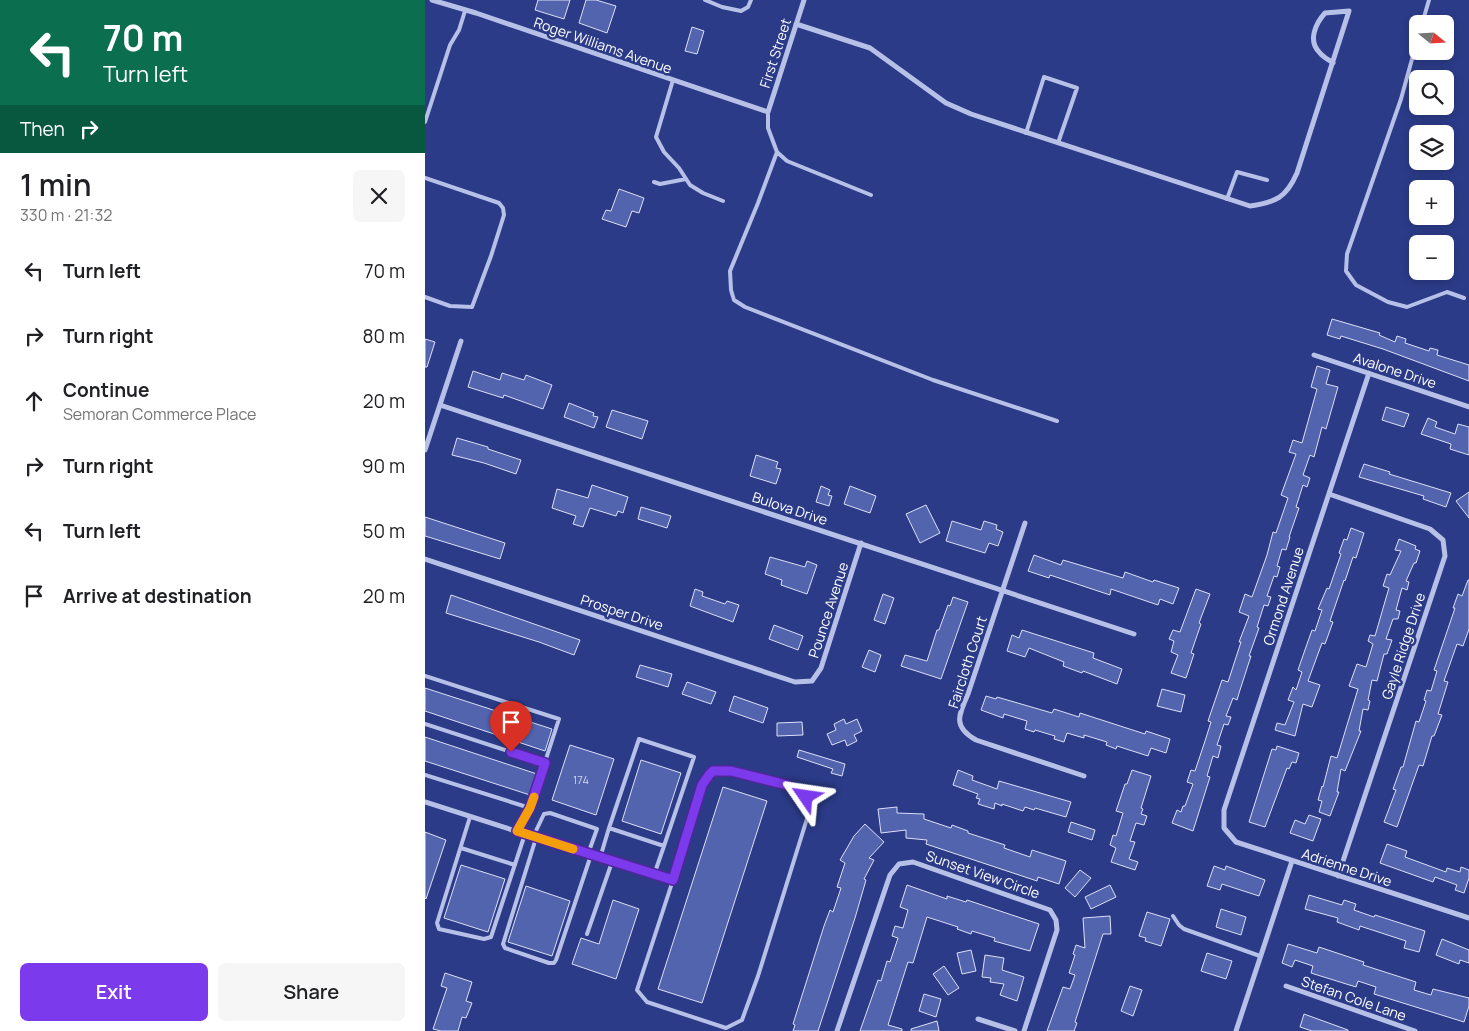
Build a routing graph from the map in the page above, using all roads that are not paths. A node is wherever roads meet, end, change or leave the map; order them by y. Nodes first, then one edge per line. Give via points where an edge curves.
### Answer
1 (431, 0) edge
2 (705, 0) edge
3 (751, 0) edge
4 (804, 0) edge
5 (1429, 0) edge
6 (465, 11) junction
7 (1425, 15) edge
8 (796, 24) junction
9 (1412, 60) edge
10 (1333, 63) junction
11 (673, 80) junction
12 (768, 112) junction
13 (425, 122) edge
14 (1026, 133) junction
15 (1058, 143) junction
16 (777, 152) junction
17 (425, 178) edge
18 (687, 179) junction
19 (1267, 180) dead end
20 (654, 182) dead end
21 (871, 195) dead end
22 (1227, 199) junction
23 (723, 201) dead end
24 (425, 297) edge
25 (1464, 298) dead end
26 (461, 341) dead end
27 (1314, 355) dead end
28 (1369, 373) junction
29 (440, 405) junction
30 (1469, 406) edge
31 (1057, 421) dead end
32 (425, 450) edge
33 (1329, 494) junction
34 (1025, 523) dead end
35 (861, 543) junction
36 (425, 559) edge
37 (1002, 591) junction
38 (1134, 634) dead end
39 (425, 676) edge
40 (812, 681) joint
41 (425, 724) edge
42 (545, 763) junction
43 (425, 776) edge
44 (1084, 776) dead end
45 (425, 802) edge
46 (530, 808) junction
47 (471, 817) junction
48 (609, 828) junction
49 (1224, 828) joint
50 (517, 831) junction
51 (525, 834) junction
52 (535, 837) junction
53 (664, 846) junction
54 (461, 848) junction
55 (590, 855) junction
56 (600, 858) junction
57 (1292, 861) junction
58 (612, 862) junction
59 (515, 865) junction
60 (641, 871) joint
61 (654, 874) junction
62 (1338, 876) junction
63 (673, 880) junction
64 (1173, 916) dead end
65 (1469, 918) edge
66 (587, 934) dead end
67 (1261, 956) junction
68 (1286, 986) dead end
69 (978, 1019) dead end
70 (837, 1031) edge
71 (1015, 1031) edge
72 (1024, 1031) edge
73 (1236, 1031) edge
74 (1415, 1031) edge

1 - 6 street, Roger Williams Avenue
2 - 3 lane via 741,11
4 - 8 street, First Street
5 - 7 lane
6 - 11 street, Roger Williams Avenue
6 - 13 lane
8 - 12 street, First Street
8 - 14 street via 870,48 946,103
9 - 25 lane via 1347,254 1346,271 1356,285 1407,308 1447,292
10 - 10 street via 1347,20 1349,12 1325,13 1316,26 1314,43 1318,52
10 - 22 street via 1297,173 1282,197 1270,203 1250,206
11 - 12 street, Roger Williams Avenue
11 - 18 lane via 656,137
12 - 16 lane via 768,128
14 - 15 street
14 - 15 lane via 1044,78 1077,88
15 - 22 street
16 - 21 lane via 787,161
16 - 31 lane via 730,271 734,300 933,380
17 - 24 lane via 499,202 504,215 472,307 450,306
18 - 20 lane via 660,184
18 - 23 lane via 703,193
19 - 22 lane via 1237,172
26 - 29 street
27 - 28 street, Avalone Drive
28 - 30 street, Avalone Drive
28 - 33 street, Ormond Avenue
29 - 32 street
29 - 35 street, Bulova Drive
33 - 49 street, Ormond Avenue via 1224,810
33 - 62 street, Gayle Ridge Drive via 1430,529 1443,540 1445,556
34 - 37 street
35 - 37 street, Bulova Drive
35 - 40 street, Pounce Avenue via 821,668
36 - 40 street, Prosper Drive via 795,682
37 - 38 street, Bulova Drive
37 - 44 street, Faircloth Court via 961,709 959,720 962,730 976,740
39 - 42 lane via 559,719
41 - 42 lane
42 - 46 lane
43 - 46 lane
45 - 47 street
46 - 50 lane
47 - 50 street
47 - 54 lane
48 - 53 lane
48 - 53 lane via 639,739 694,757
48 - 56 lane
49 - 57 street, Adrienne Drive via 1236,842
50 - 51 street
51 - 52 street
51 - 59 lane
52 - 55 street
52 - 55 lane via 541,818 550,813 597,829
52 - 55 lane via 503,944 505,948 549,963 556,960
53 - 61 lane
54 - 59 lane
54 - 59 lane via 437,923 439,928 484,939 491,937
55 - 56 street
56 - 58 street
57 - 62 street, Adrienne Drive
57 - 67 street
58 - 60 street
58 - 66 lane
60 - 61 lane
61 - 63 lane
62 - 65 street, Adrienne Drive
63 - 63 lane via 637,990 647,1002 726,1028 742,1020 758,976 810,809 806,797 787,785 731,771 713,771 702,785
64 - 67 lane via 1184,928
67 - 73 street
68 - 74 street, Stefan Cole Lane
69 - 71 street
70 - 72 street, Sunset View Circle via 890,874 899,864 913,862 1050,910 1057,930

